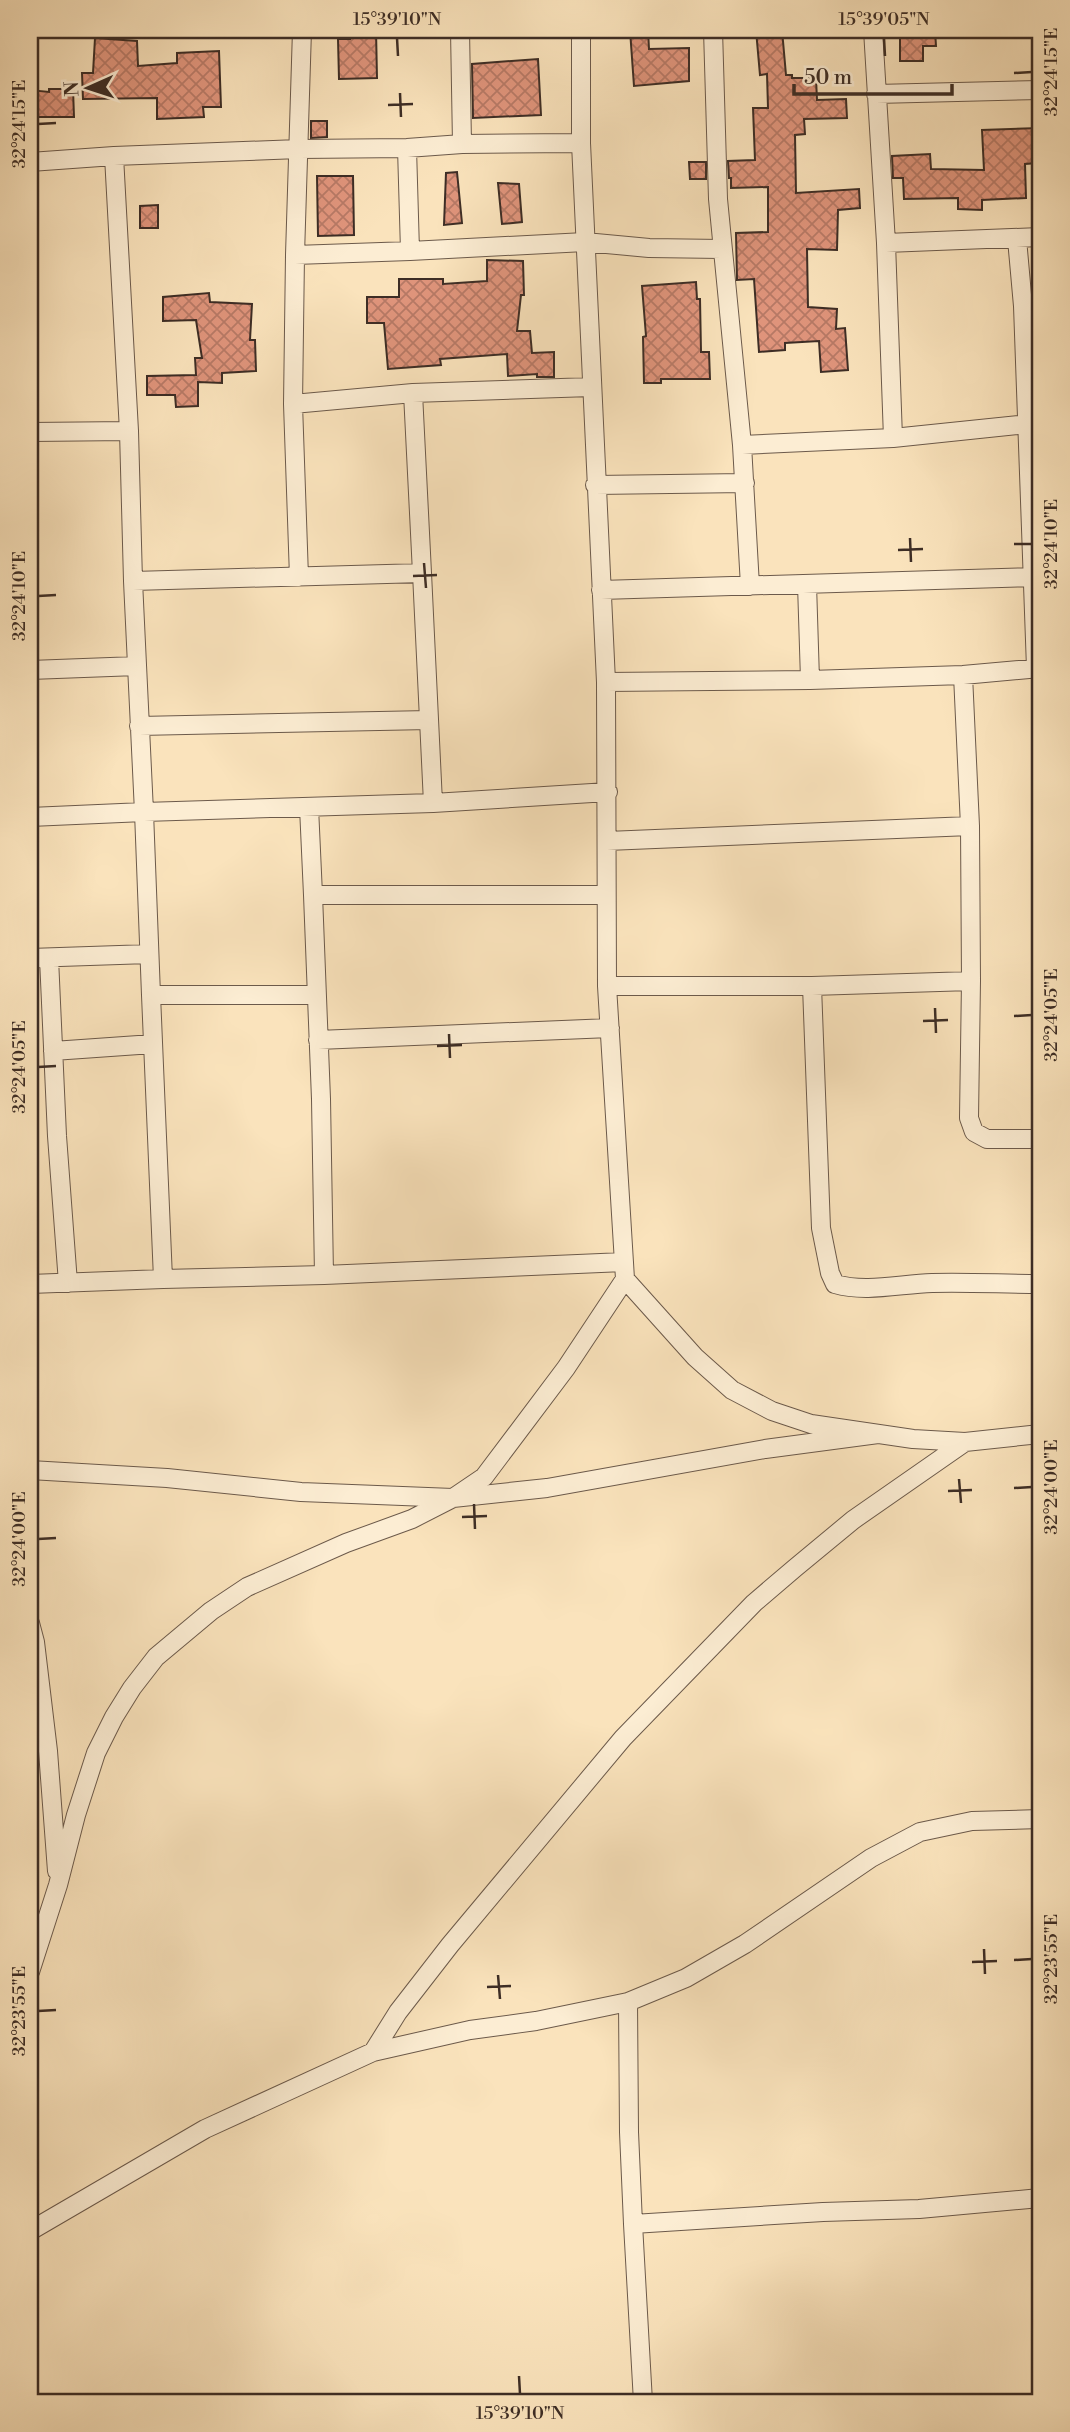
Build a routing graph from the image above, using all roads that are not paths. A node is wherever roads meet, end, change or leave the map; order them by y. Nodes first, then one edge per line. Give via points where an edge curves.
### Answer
1 (302, 30) edge
2 (460, 30) edge
3 (581, 30) edge
4 (713, 30) edge
5 (873, 30) edge
6 (1040, 90) edge
7 (876, 94) junction
8 (462, 144) junction
9 (581, 144) junction
10 (407, 148) junction
11 (299, 149) junction
12 (114, 156) junction
13 (30, 162) edge
14 (1040, 237) edge
15 (1017, 239) junction
16 (584, 242) junction
17 (886, 243) junction
18 (722, 249) junction
19 (410, 251) junction
20 (295, 255) junction
21 (591, 387) junction
22 (413, 393) junction
23 (293, 404) junction
24 (1028, 424) junction
25 (129, 431) junction
26 (30, 432) edge
27 (893, 438) junction
28 (743, 446) junction
29 (746, 483) junction
30 (595, 485) junction
31 (422, 573) junction
32 (299, 577) junction
33 (1033, 577) junction
34 (133, 581) junction
35 (807, 584) junction
36 (750, 586) junction
37 (601, 590) junction
38 (137, 666) junction
39 (1038, 668) edge
40 (30, 670) edge
41 (963, 675) junction
42 (810, 680) junction
43 (606, 682) junction
44 (429, 720) junction
45 (139, 726) junction
46 (608, 792) junction
47 (433, 803) junction
48 (309, 807) junction
49 (144, 812) junction
50 (30, 817) edge
51 (970, 826) junction
52 (607, 841) junction
53 (313, 895) junction
54 (606, 895) junction
55 (149, 954) junction
56 (30, 958) edge
57 (49, 958) junction
58 (971, 981) junction
59 (607, 986) junction
60 (812, 986) junction
61 (151, 995) junction
62 (316, 995) junction
63 (610, 1028) junction
64 (318, 1040) junction
65 (153, 1044) junction
66 (53, 1051) junction
67 (1040, 1139) edge
68 (625, 1270) junction
69 (324, 1275) junction
70 (163, 1279) junction
71 (68, 1283) junction
72 (30, 1284) edge
73 (1040, 1284) edge
74 (878, 1434) junction
75 (1040, 1434) edge
76 (965, 1442) junction
77 (30, 1470) edge
78 (453, 1498) junction
79 (30, 1623) edge
80 (1040, 1819) edge
81 (58, 1885) junction
82 (30, 1972) edge
83 (628, 2001) junction
84 (373, 2052) junction
85 (1040, 2197) edge
86 (633, 2224) junction
87 (30, 2231) edge
88 (643, 2402) edge

1 - 11 street
2 - 8 street
3 - 9 street
4 - 18 street
5 - 7 street
6 - 7 street
7 - 17 street
8 - 9 street
8 - 10 street
9 - 16 street
10 - 11 street
10 - 19 street
11 - 12 street
11 - 20 street
12 - 13 street
12 - 25 street
14 - 15 street
15 - 17 street
15 - 24 street
16 - 18 street
16 - 19 street
16 - 21 street
17 - 27 street
18 - 28 street
19 - 20 street
20 - 23 street
21 - 22 street
21 - 30 street
22 - 23 street
22 - 31 street
23 - 32 street
24 - 27 street
24 - 33 street
25 - 26 street
25 - 34 street
27 - 28 street
28 - 29 street
29 - 30 street
29 - 36 street
30 - 37 street
31 - 32 street
31 - 44 street
32 - 34 street
33 - 35 street
33 - 39 street
34 - 38 street
35 - 36 street
35 - 42 street
36 - 37 street
37 - 43 street
38 - 40 street
38 - 45 street
39 - 41 street
41 - 42 street
41 - 51 street
42 - 43 street
43 - 46 street
44 - 45 street
44 - 47 street
45 - 49 street
46 - 47 street
46 - 52 street
47 - 48 street
48 - 49 street
48 - 53 street
49 - 50 street
49 - 55 street
51 - 52 street
51 - 58 street
52 - 54 street
53 - 54 street
53 - 62 street
54 - 59 street
55 - 57 street
55 - 61 street
56 - 57 street
57 - 66 street
58 - 60 street
58 - 67 street via 970,1118 974,1132 987,1139
59 - 60 street
59 - 63 street
60 - 73 street via 821,1228 835,1284 862,1288
61 - 62 street
61 - 65 street
62 - 64 street
63 - 64 street
63 - 68 street
64 - 69 street
65 - 66 street
65 - 70 street
66 - 71 street
68 - 69 street
68 - 74 street via 695,1357 732,1390 811,1424
68 - 78 street via 566,1368 492,1467
69 - 70 street
70 - 71 street
71 - 72 street
74 - 76 street
74 - 78 street via 547,1488
75 - 76 street
76 - 84 street via 853,1520 754,1603 623,1738 397,2011
77 - 78 street via 300,1492
78 - 81 street via 247,1587 156,1657 120,1707 96,1753
79 - 81 street via 48,1751
80 - 83 street via 972,1821 920,1832 871,1858 745,1944 686,1978
81 - 82 street
83 - 84 street
83 - 86 street
84 - 87 street via 205,2129
85 - 86 street via 919,2209
86 - 88 street

